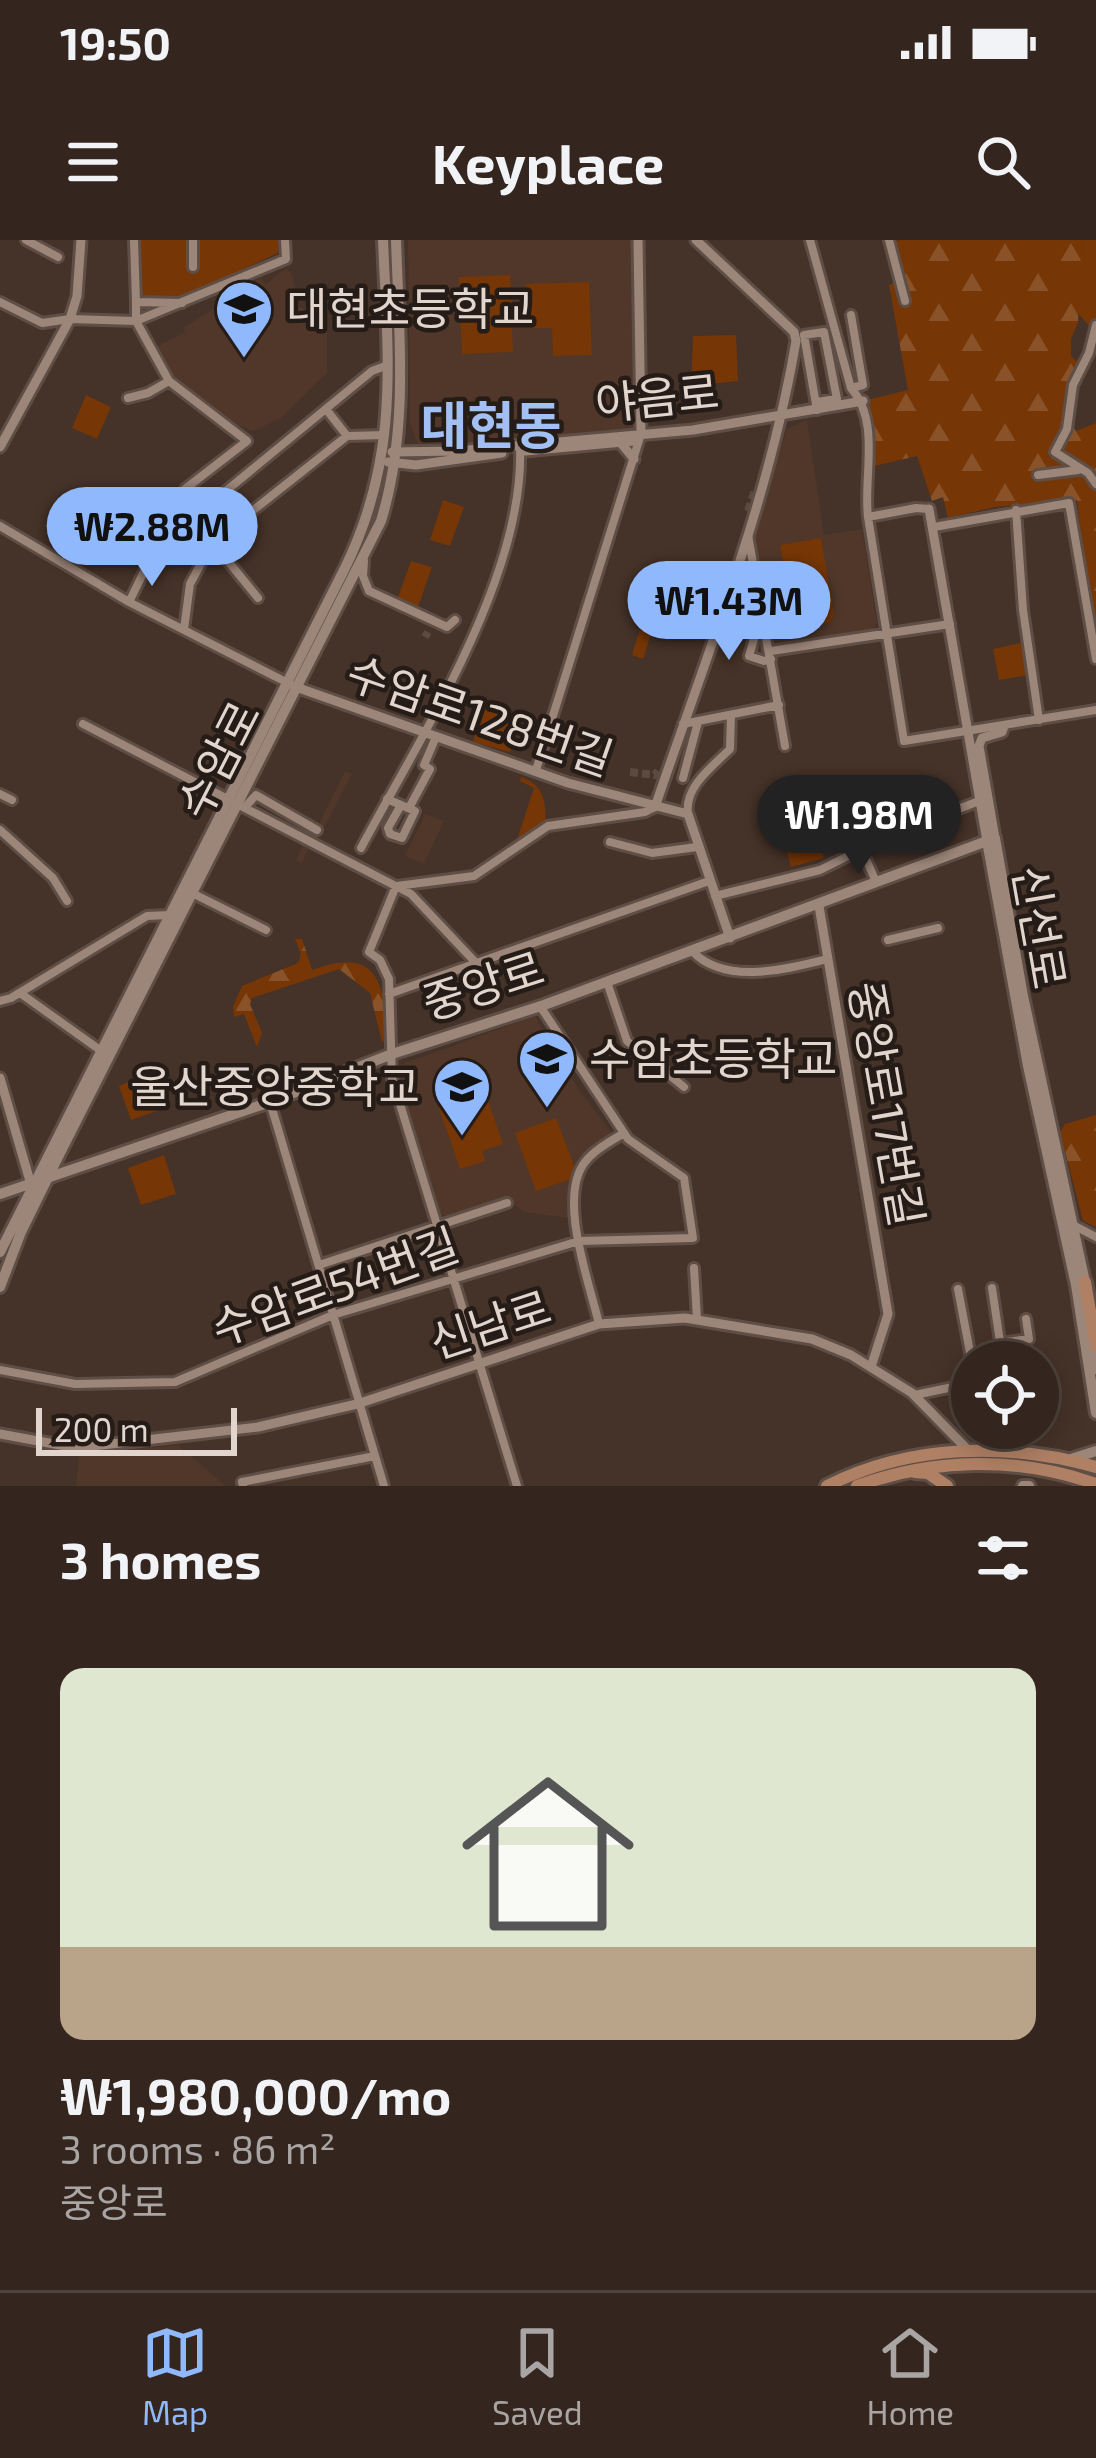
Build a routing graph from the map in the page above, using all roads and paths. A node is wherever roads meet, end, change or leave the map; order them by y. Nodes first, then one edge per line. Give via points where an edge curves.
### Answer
1 (26, 240) edge
2 (81, 240) edge
3 (134, 240) edge
4 (193, 240) edge
5 (285, 240) edge
6 (383, 240) edge
7 (396, 240) edge
8 (638, 240) edge
9 (696, 240) edge
10 (810, 240) edge
11 (890, 240) edge
12 (58, 256) dead end
13 (193, 267) dead end
14 (905, 301) dead end
15 (0, 302) edge
16 (136, 302) junction
17 (182, 303) junction
18 (851, 315) dead end
19 (70, 319) junction
20 (136, 321) junction
21 (1096, 325) edge
22 (388, 365) junction
23 (169, 381) junction
24 (851, 388) junction
25 (128, 398) dead end
26 (862, 401) junction
27 (816, 406) junction
28 (326, 409) junction
29 (783, 418) junction
30 (386, 435) junction
31 (347, 436) junction
32 (641, 437) junction
33 (620, 442) junction
34 (0, 447) edge
35 (520, 448) junction
36 (390, 457) junction
37 (634, 459) junction
38 (1080, 470) junction
39 (1043, 475) dead end
40 (1096, 484) edge
41 (179, 500) junction
42 (929, 509) joint
43 (1016, 510) junction
44 (193, 518) junction
45 (868, 518) junction
46 (0, 526) edge
47 (934, 526) junction
48 (748, 536) junction
49 (212, 543) junction
50 (368, 549) junction
51 (258, 598) dead end
52 (129, 602) junction
53 (950, 624) junction
54 (762, 625) junction
55 (184, 630) junction
56 (459, 630) junction
57 (884, 634) junction
58 (771, 655) junction
59 (1096, 659) edge
60 (291, 685) junction
61 (779, 705) junction
62 (1096, 710) edge
63 (731, 716) junction
64 (1039, 720) junction
65 (698, 722) junction
66 (83, 724) dead end
67 (683, 724) junction
68 (1004, 727) junction
69 (968, 730) junction
70 (423, 733) junction
71 (436, 737) junction
72 (785, 746) dead end
73 (979, 749) junction
74 (536, 770) junction
75 (683, 778) dead end
76 (0, 794) edge
77 (387, 799) junction
78 (11, 800) dead end
79 (979, 801) junction
80 (237, 803) junction
81 (655, 808) junction
82 (688, 814) junction
83 (0, 830) edge
84 (317, 830) dead end
85 (991, 840) junction
86 (610, 842) dead end
87 (361, 848) dead end
88 (697, 848) junction
89 (862, 850) junction
90 (709, 881) junction
91 (877, 884) junction
92 (396, 886) junction
93 (192, 893) junction
94 (715, 896) junction
95 (67, 901) dead end
96 (818, 906) junction
97 (169, 915) junction
98 (938, 928) dead end
99 (266, 930) dead end
100 (730, 938) junction
101 (888, 940) dead end
102 (692, 951) junction
103 (828, 959) junction
104 (476, 964) junction
105 (607, 982) junction
106 (20, 993) junction
107 (389, 994) junction
108 (0, 1001) edge
109 (539, 1006) junction
110 (100, 1050) junction
111 (392, 1054) junction
112 (0, 1078) edge
113 (684, 1087) dead end
114 (270, 1102) junction
115 (70, 1122) junction
116 (624, 1133) junction
117 (47, 1179) junction
118 (31, 1184) junction
119 (0, 1197) edge
120 (507, 1203) dead end
121 (31, 1213) junction
122 (1067, 1222) junction
123 (438, 1224) junction
124 (10, 1226) junction
125 (1096, 1238) edge
126 (579, 1241) junction
127 (0, 1252) edge
128 (1080, 1258) junction
129 (319, 1265) junction
130 (694, 1268) dead end
131 (452, 1277) junction
132 (1080, 1284) junction
133 (0, 1287) edge
134 (992, 1288) dead end
135 (958, 1289) dead end
136 (333, 1316) junction
137 (1096, 1318) edge
138 (697, 1319) junction
139 (1026, 1319) dead end
140 (599, 1324) junction
141 (970, 1341) edge
142 (1000, 1341) edge
143 (1014, 1341) edge
144 (1096, 1346) edge
145 (479, 1363) junction
146 (872, 1367) junction
147 (1096, 1369) edge
148 (0, 1370) edge
149 (951, 1387) edge
150 (915, 1395) junction
151 (357, 1404) junction
152 (1096, 1413) edge
153 (0, 1434) edge
154 (1000, 1449) edge
155 (968, 1450) junction
156 (1096, 1451) edge
157 (998, 1452) junction
158 (375, 1456) junction
159 (1065, 1461) junction
160 (1096, 1467) edge
161 (902, 1471) junction
162 (1095, 1485) edge
163 (243, 1486) edge
164 (385, 1486) edge
165 (517, 1486) edge
166 (827, 1486) edge
167 (857, 1486) edge
168 (947, 1486) edge

1 - 12 street
2 - 19 street
3 - 16 street
4 - 13 street
5 - 17 street via 286,259
6 - 22 main road, 수암로
7 - 36 main road, 수암로 via 400,385
8 - 32 street
9 - 29 street via 794,332
10 - 24 street
11 - 14 street
15 - 19 street via 42,323
16 - 17 street
16 - 20 street
17 - 20 street
18 - 24 street via 863,385
19 - 20 street
19 - 34 street
20 - 23 street
21 - 38 street via 1056,455
22 - 28 street
22 - 30 main road, 수암로
23 - 25 street
23 - 41 street via 247,441
24 - 26 street
26 - 27 street, 야음로
26 - 45 street
27 - 27 street via 805,334 824,332 837,398
27 - 29 street, 야음로
28 - 31 street
28 - 44 street
29 - 32 street, 야음로
29 - 32 street, 야음로
29 - 48 street
30 - 31 street
30 - 36 main road, 수암로
31 - 49 street
32 - 33 street, 야음로
32 - 35 street, 야음로
32 - 37 street
33 - 35 street, 야음로
33 - 37 street, 야음로
35 - 36 street, 야음로 via 453,462
35 - 56 street via 509,536
36 - 50 main road, 수암로 via 381,521
36 - 60 main road, 수암로
37 - 74 street
38 - 39 street
38 - 40 street
41 - 44 street
41 - 52 street
42 - 45 street
42 - 47 street, 신선로
43 - 47 street
43 - 59 street via 1069,503
43 - 64 street
44 - 49 street
45 - 57 street
46 - 52 street
47 - 53 street, 신선로
48 - 54 street
48 - 67 street
49 - 51 street
49 - 55 street via 190,584
50 - 56 street via 363,576 370,592
50 - 60 main road, 수암로
52 - 55 street
53 - 57 street
53 - 69 street, 신선로
54 - 58 street
54 - 58 street via 749,656
55 - 60 street
56 - 70 street
57 - 58 street
57 - 69 street via 904,741
58 - 61 street
60 - 70 street, 수암로128번길
60 - 80 main road, 수암로
61 - 63 street
61 - 72 street
62 - 64 street
63 - 65 street
63 - 82 street via 730,748 695,786
64 - 68 street
65 - 67 street
65 - 75 street
66 - 80 street
67 - 81 street
68 - 69 street
68 - 73 street via 982,738
69 - 73 street, 신선로
69 - 79 street, 신선로
70 - 71 street, 수암로128번길
70 - 77 street
71 - 74 street, 수암로128번길
71 - 77 street via 424,765 430,769 405,807
73 - 85 street, 신선로
74 - 81 street, 수암로128번길
76 - 78 street
77 - 87 street
79 - 85 street, 신선로
79 - 89 street
80 - 84 street via 256,795
80 - 92 street
80 - 93 main road, 수암로
80 - 97 main road, 수암로
81 - 82 street, 수암로128번길
81 - 92 street via 548,826 474,876
82 - 88 street
83 - 95 street
85 - 91 main road, 중앙로
85 - 122 main road, 신선로 via 1028,1066
86 - 88 street via 652,853
88 - 90 street
89 - 91 street
89 - 94 street via 820,870
90 - 94 street
90 - 104 street
91 - 96 main road, 중앙로
92 - 104 street
92 - 107 street via 369,952 380,960
93 - 99 street
93 - 115 main road, 수암로
94 - 100 street
96 - 100 main road, 중앙로
96 - 103 street, 중앙로17번길
97 - 106 street via 147,916
97 - 110 main road, 수암로
98 - 101 street
100 - 102 main road, 중앙로
102 - 103 street via 702,962 751,972
102 - 105 main road, 중앙로
103 - 146 street, 중앙로17번길 via 888,1314
104 - 107 street
105 - 109 main road, 중앙로
105 - 113 street via 627,1041
106 - 108 street
106 - 110 street
107 - 111 street
109 - 111 main road, 중앙로
109 - 116 street
110 - 115 main road, 수암로
111 - 114 main road, 중앙로
111 - 123 street via 392,1078
112 - 118 street
114 - 117 main road, 중앙로
114 - 129 street
115 - 117 main road, 수암로
115 - 118 main road, 수암로
116 - 126 street via 581,1167
116 - 126 street, 수암로54번길 via 684,1178 693,1238
117 - 118 main road, 중앙로
117 - 121 main road, 수암로
118 - 119 main road, 중앙로
118 - 121 street
118 - 124 main road, 수암로
119 - 124 main road
120 - 123 street
121 - 133 main road, 수암로
122 - 125 street
122 - 128 main road, 신선로
122 - 132 main road, 신선로
123 - 129 street
123 - 131 street
124 - 127 main road, 수암로
125 - 128 street
126 - 131 street, 수암로54번길
126 - 140 street
128 - 132 main road, 신선로
129 - 136 street
130 - 138 street
131 - 136 street, 수암로54번길
131 - 145 street
132 - 137 main road
132 - 144 main road
132 - 147 main road
132 - 152 main road
134 - 142 street
135 - 141 street
136 - 148 street, 수암로54번길 via 176,1382 75,1384
136 - 151 street
138 - 140 street, 신남로
138 - 146 street, 신남로 via 812,1339
139 - 143 street via 1029,1339
140 - 145 street, 신남로
145 - 151 street, 신남로
145 - 165 street
146 - 150 street, 신남로
149 - 150 street
150 - 155 street, 신남로
151 - 153 street, 신남로 via 238,1430 76,1448
151 - 158 street
154 - 157 street
155 - 157 main road
155 - 166 main road via 914,1455
156 - 159 main road
157 - 159 main road
158 - 163 street
158 - 164 street
159 - 160 main road
161 - 162 main road via 997,1464
161 - 167 main road
161 - 168 main road via 928,1473

